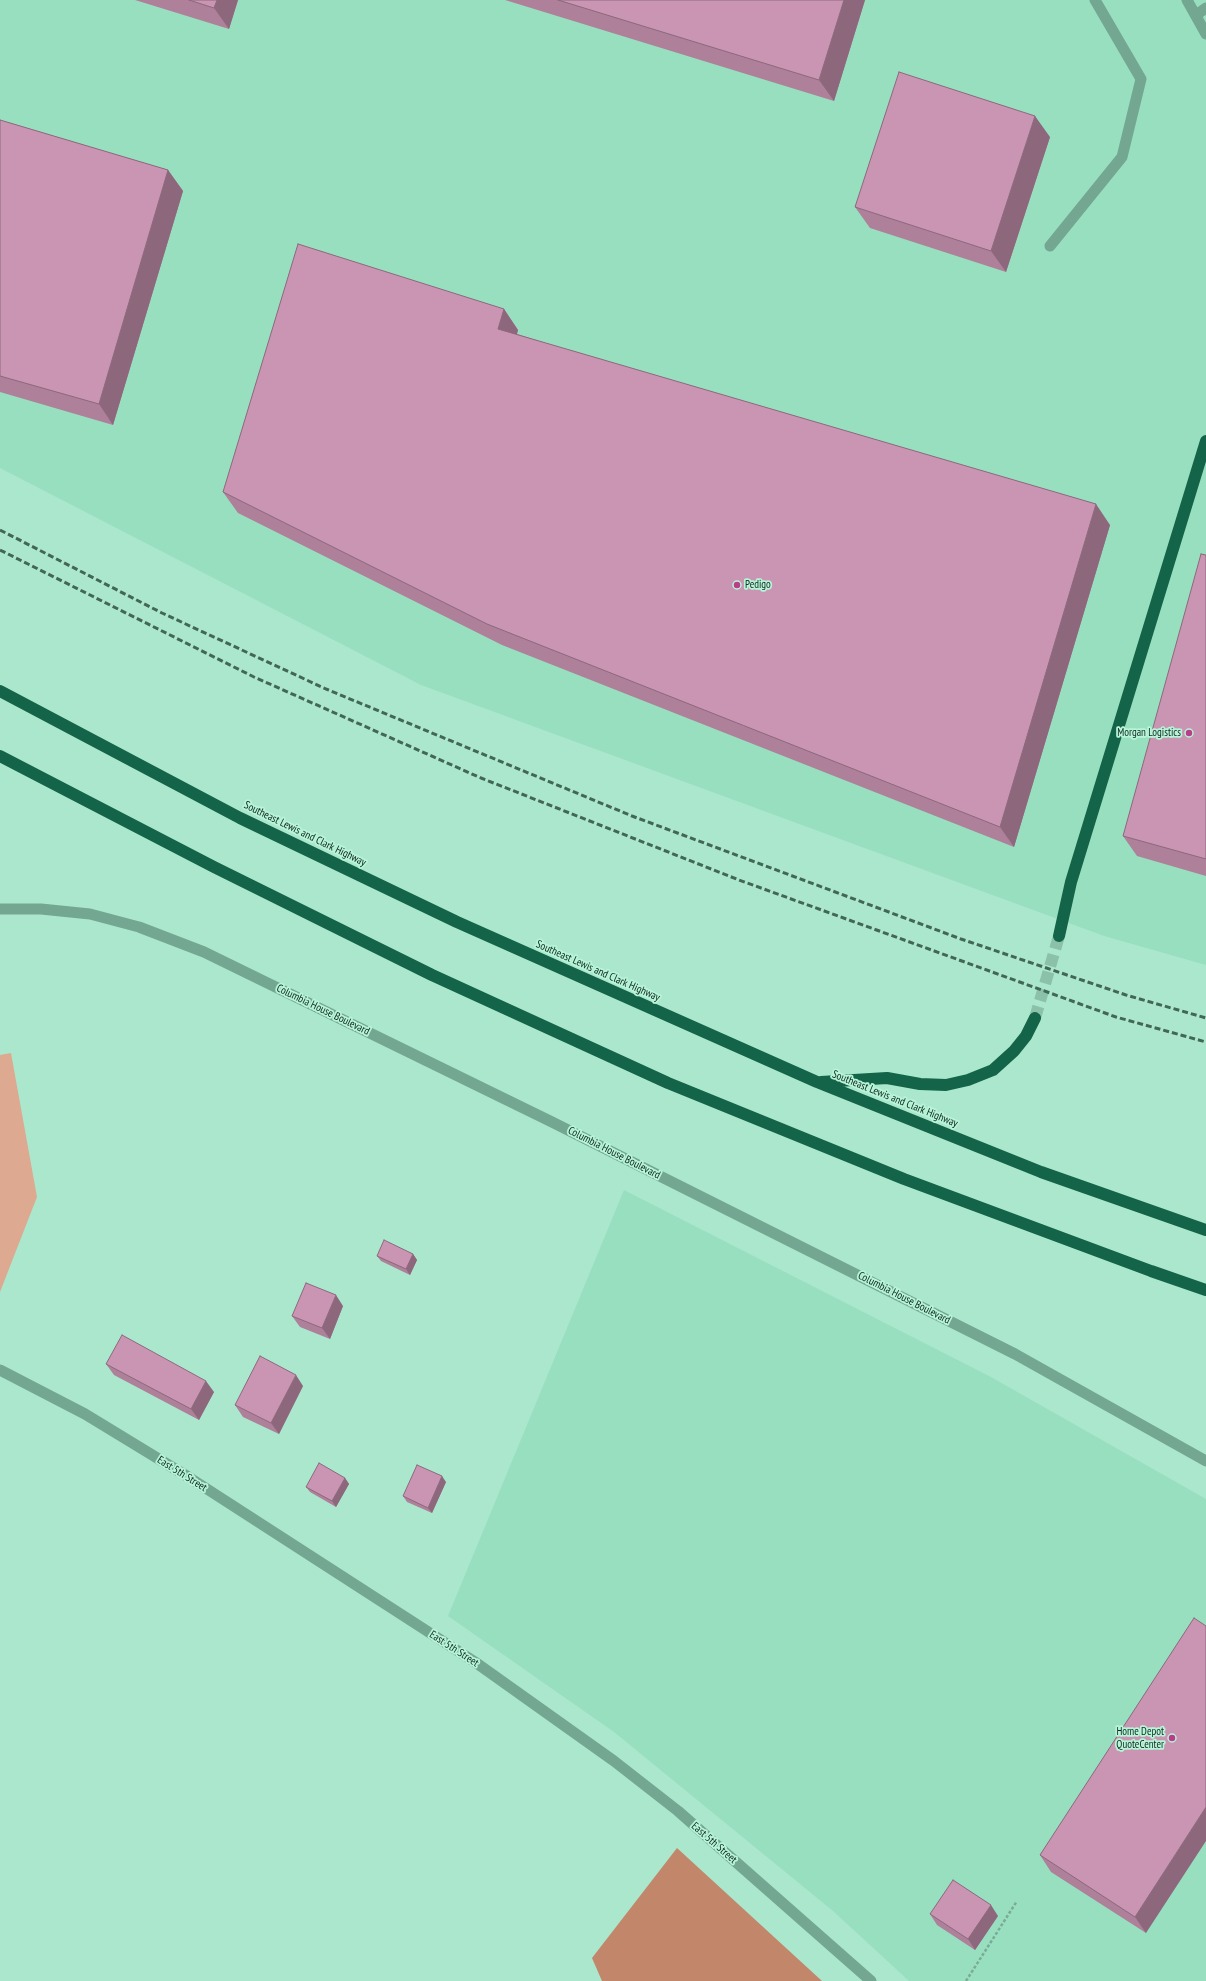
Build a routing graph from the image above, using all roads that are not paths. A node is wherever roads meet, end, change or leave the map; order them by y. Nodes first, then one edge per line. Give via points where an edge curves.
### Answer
1 (1095, 0) edge
2 (1187, 0) edge
3 (1206, 8) edge
4 (1196, 15) junction
5 (1206, 34) edge
6 (1050, 246) dead end
7 (1206, 441) edge
8 (0, 691) edge
9 (0, 756) edge
10 (0, 909) edge
11 (1059, 936) tunnel mouth
12 (1035, 1018) tunnel mouth
13 (817, 1082) junction
14 (1206, 1230) edge
15 (1206, 1290) edge
16 (0, 1370) edge
17 (1206, 1461) edge
18 (871, 1981) edge

1 - 6 street via 1141,79 1122,157
2 - 4 street
3 - 4 street
4 - 5 street
7 - 11 highway via 1071,882
8 - 13 highway, Southeast Lewis and Clark Highway via 240,818 450,919
9 - 15 highway via 214,867 432,975 668,1083 904,1179
10 - 17 street, Columbia House Boulevard via 42,909 90,914 140,927 204,952 560,1126 1015,1354
12 - 13 highway via 1026,1036 1014,1051 993,1070 968,1080 946,1085 920,1084 886,1078
13 - 14 highway, Southeast Lewis and Clark Highway via 1041,1172
16 - 18 street, East 5th Street via 85,1414 190,1478 474,1662 614,1761 678,1811

